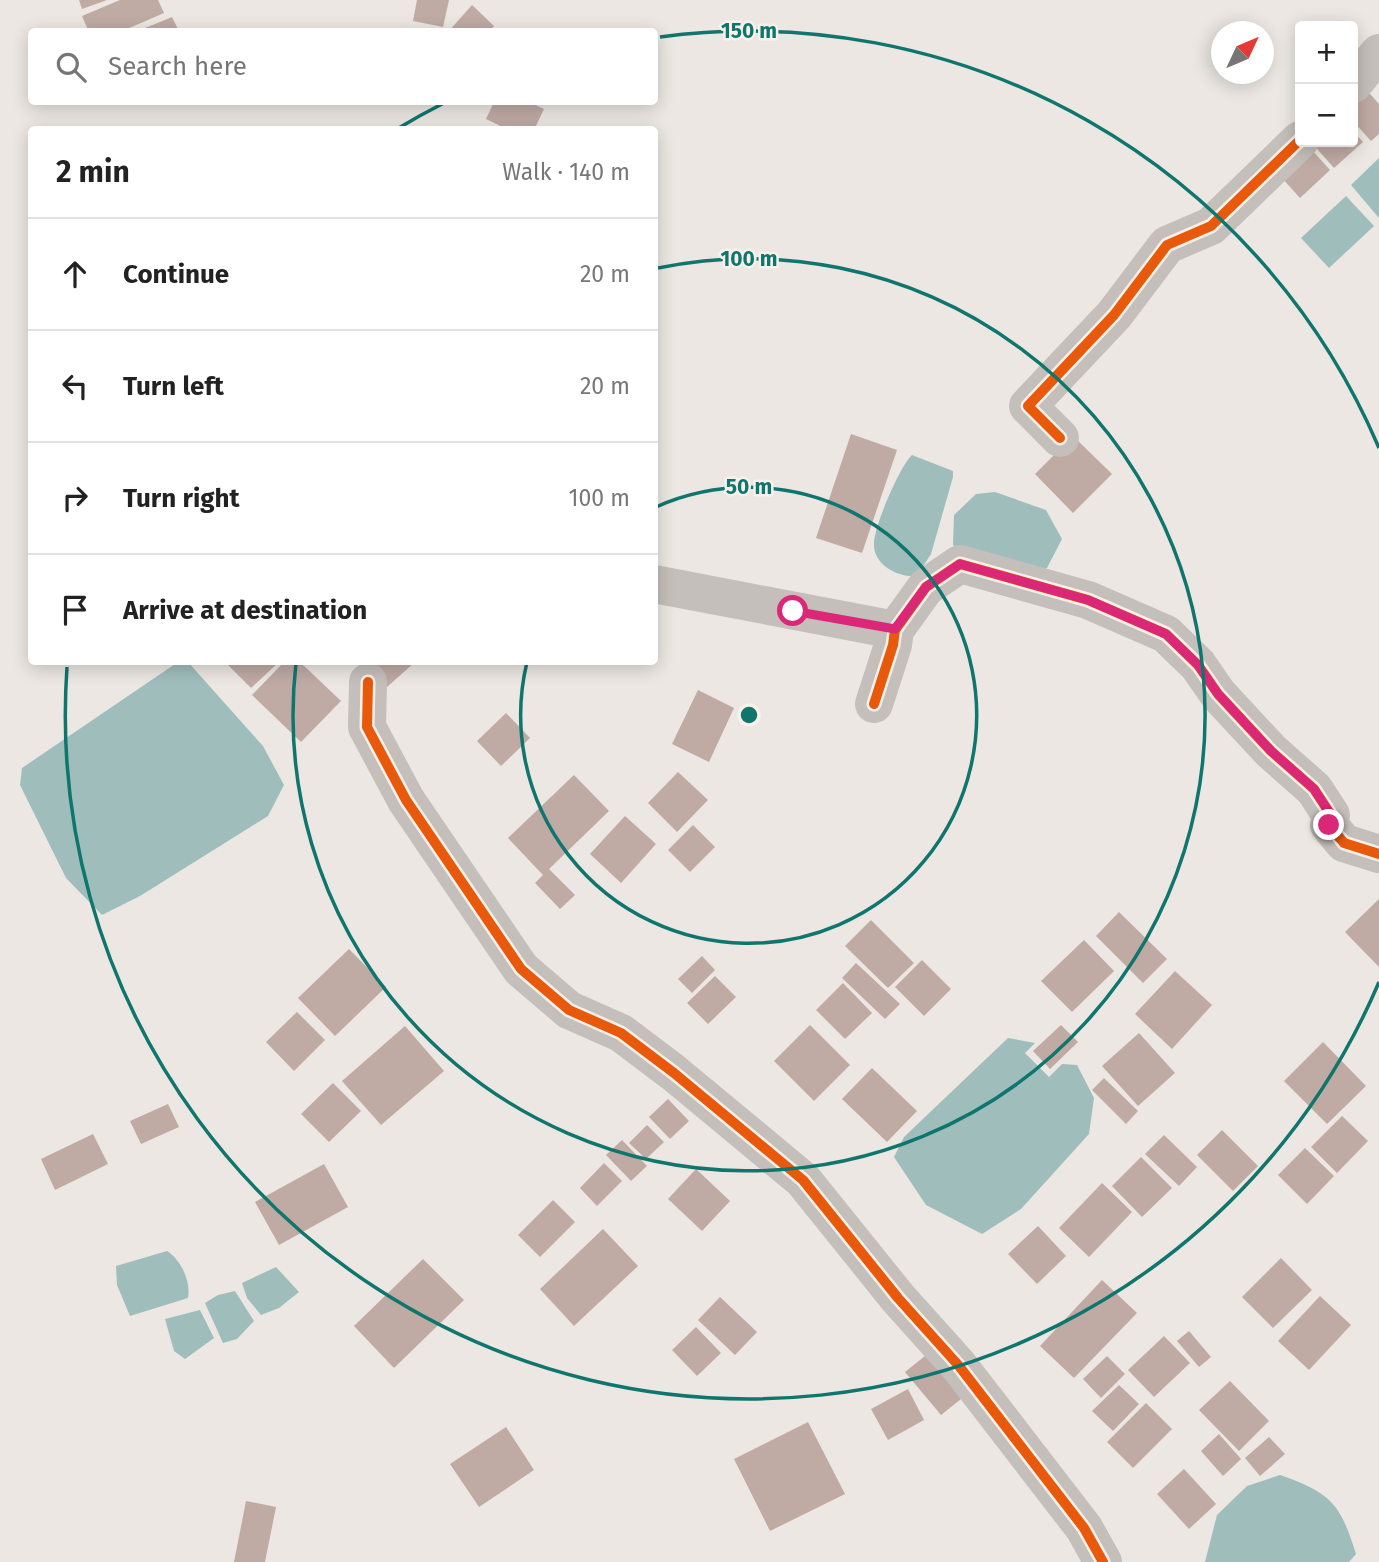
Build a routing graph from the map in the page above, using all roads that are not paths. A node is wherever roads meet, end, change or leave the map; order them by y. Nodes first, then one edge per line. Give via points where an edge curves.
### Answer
1 (1379, 53) edge
2 (1358, 78) edge
3 (1295, 145) edge
4 (1060, 438) dead end
5 (658, 585) edge
6 (895, 629) junction
7 (368, 682) dead end
8 (874, 704) dead end
9 (1379, 854) edge
10 (1103, 1562) edge

1 - 2 street
3 - 4 street via 1211,226 1167,245 1114,315 1028,406
5 - 6 street
6 - 8 street
6 - 9 street via 926,587 960,564 1088,600 1166,634 1271,751 1314,789 1331,815 1329,825 1344,843
7 - 10 street via 367,727 405,800 522,968 569,1010 621,1033 664,1065 803,1180 959,1366 1084,1528

